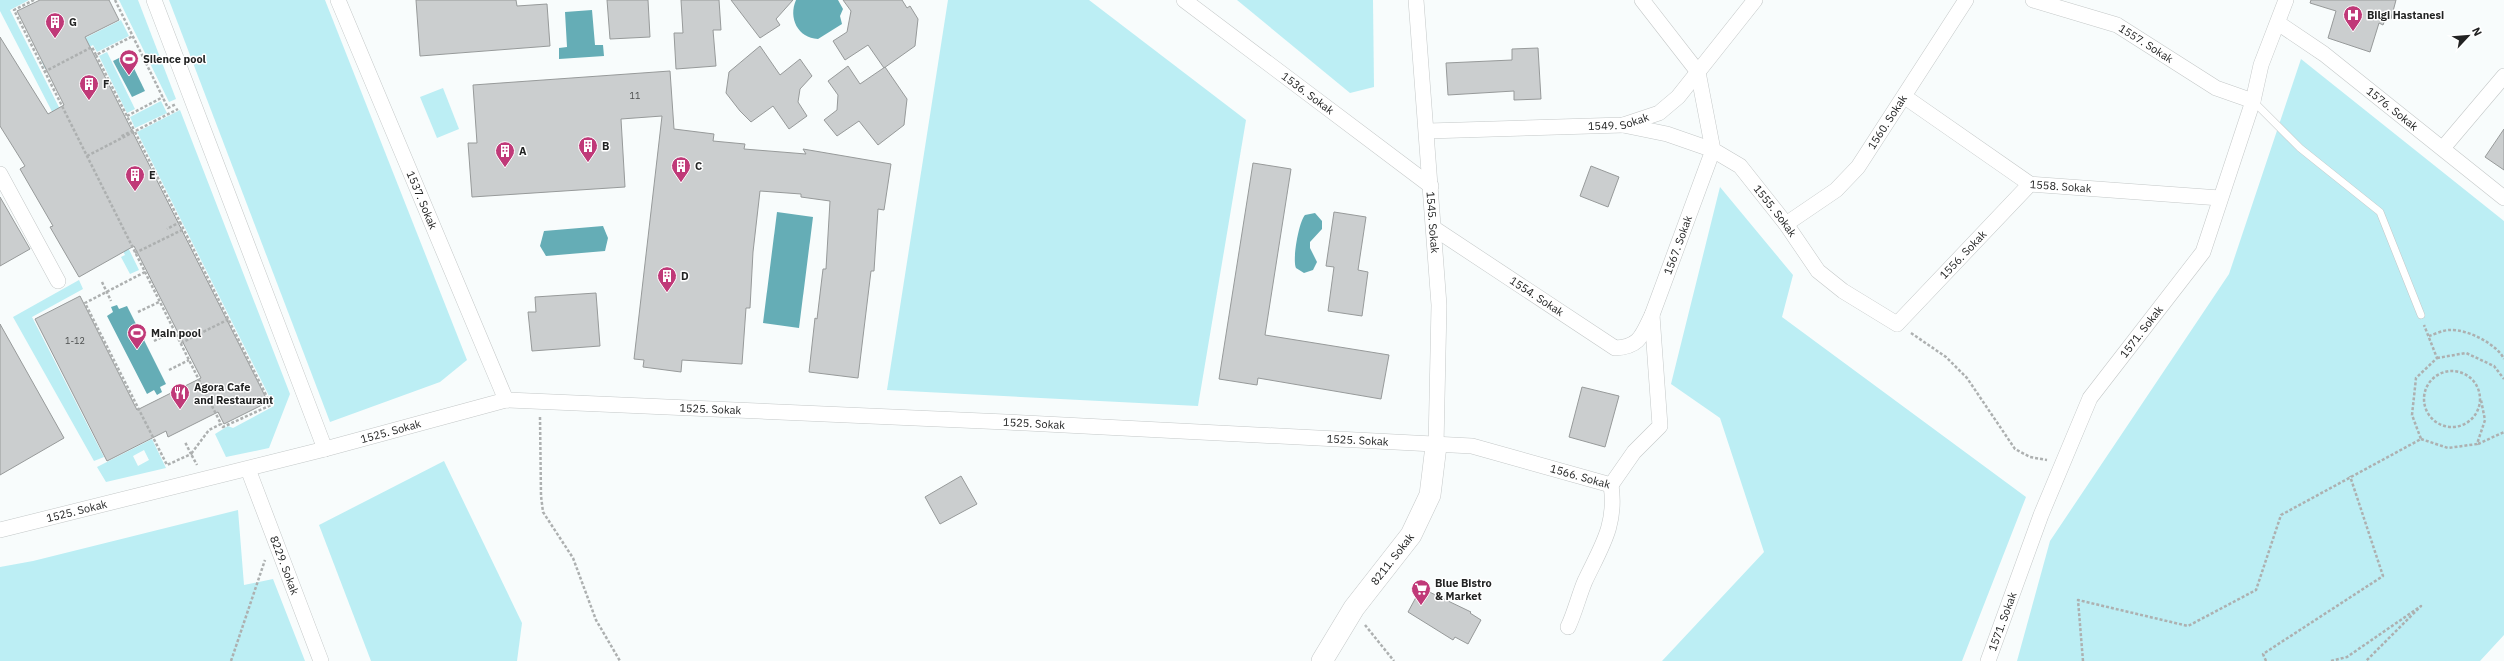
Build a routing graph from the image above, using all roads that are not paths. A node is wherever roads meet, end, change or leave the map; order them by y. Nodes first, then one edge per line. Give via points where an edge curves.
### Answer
1 (154, 0) edge
2 (338, 0) edge
3 (1184, 0) edge
4 (1416, 0) edge
5 (1642, 0) edge
6 (1755, 0) edge
7 (1966, 0) edge
8 (2034, 0) edge
9 (2286, 0) edge
10 (2278, 23) junction
11 (1698, 72) junction
12 (2504, 76) edge
13 (1905, 98) junction
14 (2253, 101) junction
15 (1623, 125) junction
16 (1428, 131) junction
17 (2443, 148) junction
18 (1713, 150) junction
19 (0, 174) edge
20 (2030, 184) junction
21 (1431, 186) junction
22 (2220, 198) junction
23 (2504, 198) edge
24 (1786, 224) junction
25 (1435, 228) junction
26 (58, 280) dead end
27 (1652, 315) junction
28 (2421, 315) road end
29 (1897, 324) joint
30 (1641, 338) joint
31 (506, 400) junction
32 (1436, 446) junction
33 (325, 450) junction
34 (248, 469) junction
35 (1610, 485) junction
36 (0, 530) edge
37 (1568, 627) dead end
38 (321, 661) edge
39 (1322, 661) edge
40 (1988, 661) edge

1 - 33 street
2 - 31 street, 1537. Sokak
3 - 21 street, 1536. Sokak
4 - 16 street, 1545. Sokak
5 - 11 street
6 - 11 street, 1549. Sokak
7 - 13 street, 1560. Sokak
8 - 14 street, 1557. Sokak via 2117,25 2216,88
9 - 10 street, 1571. Sokak
10 - 14 street, 1571. Sokak via 2261,65
10 - 17 street, 1576. Sokak via 2324,54
11 - 15 street, 1549. Sokak via 1678,97 1659,113
11 - 18 street
12 - 17 street
13 - 20 street, 1558. Sokak
13 - 24 street, 1560. Sokak via 1858,167 1836,190
14 - 22 street, 1571. Sokak
14 - 28 lane via 2300,148 2380,212
15 - 16 street, 1549. Sokak
15 - 18 street, 1555. Sokak via 1667,134
16 - 21 street, 1545. Sokak
17 - 23 street, 1576. Sokak
18 - 24 street, 1555. Sokak via 1740,166
18 - 27 street, 1567. Sokak
19 - 26 street
20 - 22 street, 1558. Sokak
20 - 29 street, 1556. Sokak
21 - 25 street, 1545. Sokak
22 - 40 street, 1571. Sokak via 2203,252 2090,398 2062,463
24 - 29 street, 1555. Sokak via 1818,272
25 - 30 street, 1554. Sokak via 1615,348 1630,348
25 - 32 street, 1545. Sokak via 1440,305
27 - 30 street, 1567. Sokak
27 - 35 street, 1566. Sokak via 1660,426 1634,452
31 - 32 street, 1525. Sokak via 998,422
31 - 33 street, 1525. Sokak
32 - 35 street, 1566. Sokak via 1472,446
32 - 39 street, 8211. Sokak via 1430,494 1411,536 1354,608
33 - 34 street, 1525. Sokak
34 - 36 street, 1525. Sokak
34 - 38 street, 8229. Sokak
35 - 37 street via 1612,508 1608,534 1585,581

